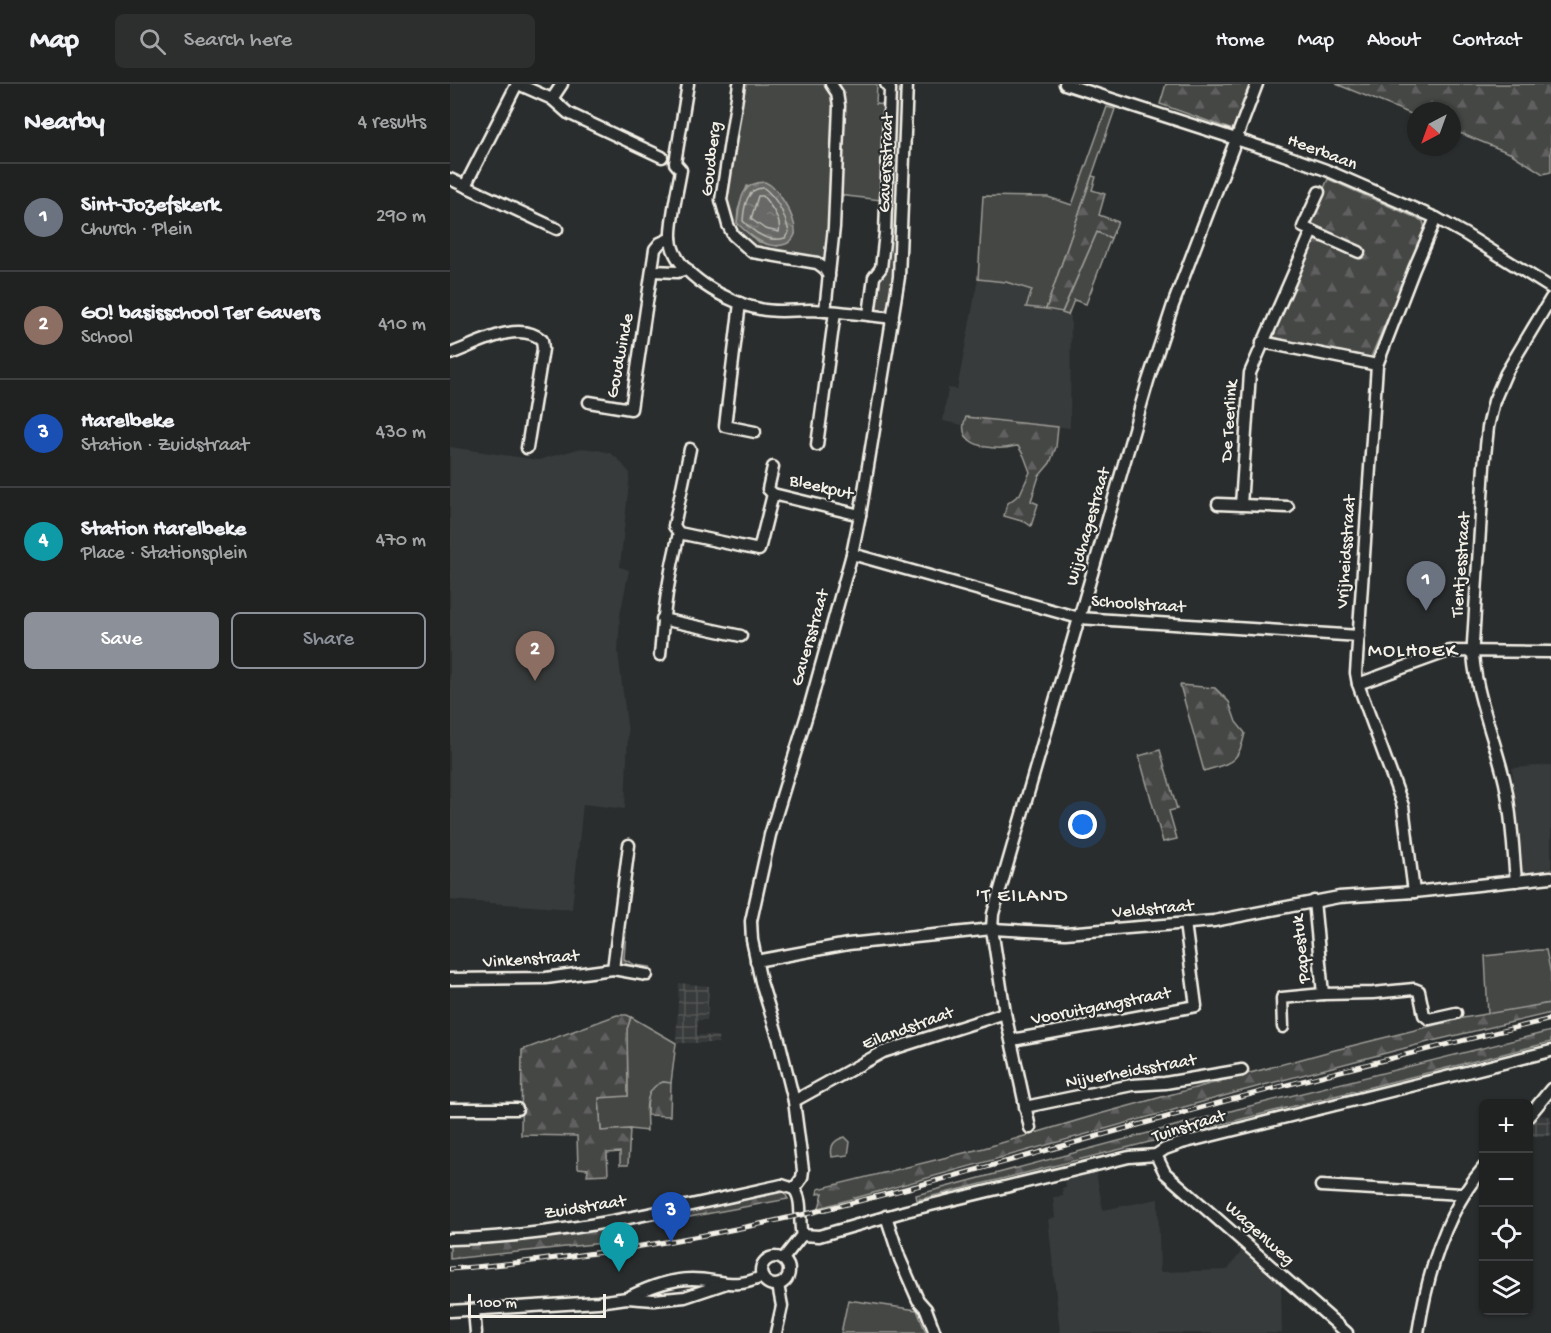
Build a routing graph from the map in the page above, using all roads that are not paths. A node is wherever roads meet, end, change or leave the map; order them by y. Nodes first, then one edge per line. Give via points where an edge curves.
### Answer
1 (518, 84) edge
2 (562, 84) edge
3 (688, 84) edge
4 (740, 84) edge
5 (831, 84) edge
6 (886, 84) edge
7 (907, 84) edge
8 (1065, 84) edge
9 (1257, 84) edge
10 (552, 99) junction
11 (1236, 140) junction
12 (662, 157) dead end
13 (450, 179) edge
14 (465, 186) junction
15 (1319, 192) dead end
16 (1436, 218) junction
17 (557, 230) dead end
18 (1312, 231) junction
19 (670, 238) junction
20 (1359, 252) dead end
21 (687, 269) junction
22 (653, 271) junction
23 (829, 276) junction
24 (1551, 288) edge
25 (1551, 298) edge
26 (740, 303) junction
27 (830, 311) junction
28 (869, 315) junction
29 (893, 318) junction
30 (1262, 342) junction
31 (450, 354) edge
32 (1377, 365) junction
33 (589, 402) dead end
34 (755, 432) dead end
35 (817, 445) dead end
36 (527, 448) dead end
37 (690, 448) dead end
38 (773, 466) dead end
39 (773, 494) junction
40 (1218, 504) dead end
41 (1241, 505) junction
42 (1288, 507) dead end
43 (860, 515) junction
44 (679, 533) junction
45 (852, 554) junction
46 (1079, 618) junction
47 (662, 619) junction
48 (741, 636) dead end
49 (1359, 636) junction
50 (1473, 652) junction
51 (1551, 652) edge
52 (660, 655) dead end
53 (1358, 684) junction
54 (629, 845) dead end
55 (1551, 877) edge
56 (1516, 881) junction
57 (1414, 892) junction
58 (1314, 901) junction
59 (1185, 923) junction
60 (992, 929) junction
61 (756, 961) junction
62 (613, 969) junction
63 (647, 975) dead end
64 (450, 979) edge
65 (1323, 994) junction
66 (1005, 1013) junction
67 (1456, 1013) dead end
68 (1283, 1027) dead end
69 (1012, 1040) junction
70 (1551, 1051) edge
71 (1242, 1070) dead end
72 (1551, 1089) edge
73 (794, 1101) junction
74 (1025, 1107) junction
75 (450, 1108) edge
76 (517, 1109) dead end
77 (1533, 1111) edge
78 (1030, 1128) dead end
79 (1156, 1155) junction
80 (1479, 1173) edge
81 (1321, 1186) dead end
82 (794, 1189) junction
83 (1462, 1194) junction
84 (886, 1216) junction
85 (802, 1235) junction
86 (450, 1239) edge
87 (783, 1259) junction
88 (761, 1277) junction
89 (724, 1284) junction
90 (778, 1285) junction
91 (627, 1298) junction
92 (474, 1310) junction
93 (450, 1311) edge
94 (476, 1333) edge
95 (776, 1333) edge
96 (935, 1333) edge
97 (1347, 1333) edge
98 (1418, 1333) edge

1 - 10 street
1 - 14 street
2 - 10 street
3 - 19 street, Goudwinde via 675,163 681,170
4 - 23 street, Goudberg via 721,200 728,225 733,235 753,252 817,263
5 - 23 street via 839,106
6 - 28 street via 890,89 885,233
7 - 29 street, Gaversstraat via 899,277
8 - 11 street, Heerbaan
9 - 11 street, Wijdhagestraat
10 - 12 street via 568,113
11 - 16 street, Heerbaan via 1314,166
11 - 46 street, Wijdhagestraat via 1166,327
13 - 14 street
14 - 17 street
15 - 18 street, De Teerlink via 1303,227
16 - 24 street, Heerbaan
16 - 32 street, Vrijheidsstraat
18 - 20 street
18 - 30 street, De Teerlink
19 - 21 street via 676,256
19 - 22 street, Goudwinde via 655,249
21 - 22 street
21 - 26 street via 712,290
22 - 33 street, Goudwinde via 631,409
23 - 27 street
25 - 50 street, Tientjesstraat via 1506,373 1492,410 1485,456
26 - 27 street via 774,311
26 - 34 street via 725,426
27 - 28 street
27 - 35 street
28 - 29 street
29 - 43 street, Gaversstraat
30 - 32 street
30 - 41 street, De Teerlink via 1248,380
31 - 36 street via 512,331 533,334 542,340
32 - 49 street, Vrijheidsstraat
37 - 44 street via 674,526
38 - 39 street, Bleekput via 768,489
39 - 43 street, Bleekput
39 - 44 street, Bleekput via 759,550
40 - 41 street
41 - 42 street
43 - 45 street, Gaversstraat
44 - 47 street
45 - 46 street, Schoolstraat
45 - 61 street, Gaversstraat via 770,835 751,921
46 - 49 street, Schoolstraat
46 - 60 street, Wijdhagestraat via 993,914
47 - 48 street
47 - 52 street
49 - 53 street, Vrijheidsstraat
50 - 51 street
50 - 53 street via 1449,651
50 - 56 street, Tientjesstraat via 1505,785
53 - 57 street, Vrijheidsstraat via 1402,806
54 - 62 street
55 - 56 street, Veldstraat
56 - 57 street, Veldstraat
57 - 58 street, Veldstraat
58 - 59 street, Veldstraat
58 - 65 street, Papestuk
59 - 60 street, Veldstraat via 1065,933
59 - 69 street, Vooruitgangstraat via 1196,1006
60 - 61 street, Veldstraat via 848,944
60 - 66 street
61 - 73 street, Gaversstraat
62 - 63 street, Vinkenstraat
62 - 64 street, Vinkenstraat via 546,978
65 - 67 street, Papestuk via 1414,989 1419,991 1424,1015 1429,1019
65 - 68 street, Papestuk via 1282,999
66 - 69 street
66 - 73 street, Eilandstraat via 883,1052
69 - 74 street
70 - 79 street, Tuinstraat via 1182,1143
71 - 74 street, Nijverheidsstraat
72 - 77 street
73 - 82 street, Gaversstraat via 804,1170
74 - 78 street
75 - 76 street
79 - 84 street, Tuinstraat via 1129,1157
79 - 97 street, Wagenweg via 1165,1173
80 - 83 street
81 - 83 street
82 - 85 street
82 - 86 street, Zuidstraat via 782,1185 581,1227
83 - 98 street via 1428,1282
84 - 85 street, Tuinstraat via 819,1236
84 - 96 street via 904,1269
85 - 87 street
87 - 88 street via 766,1259
87 - 90 street via 789,1273
88 - 89 street via 746,1283
88 - 90 street via 770,1285
89 - 91 street via 685,1297
89 - 91 street via 685,1279 655,1285
90 - 95 street via 782,1306
91 - 92 street
92 - 93 street
92 - 94 street

